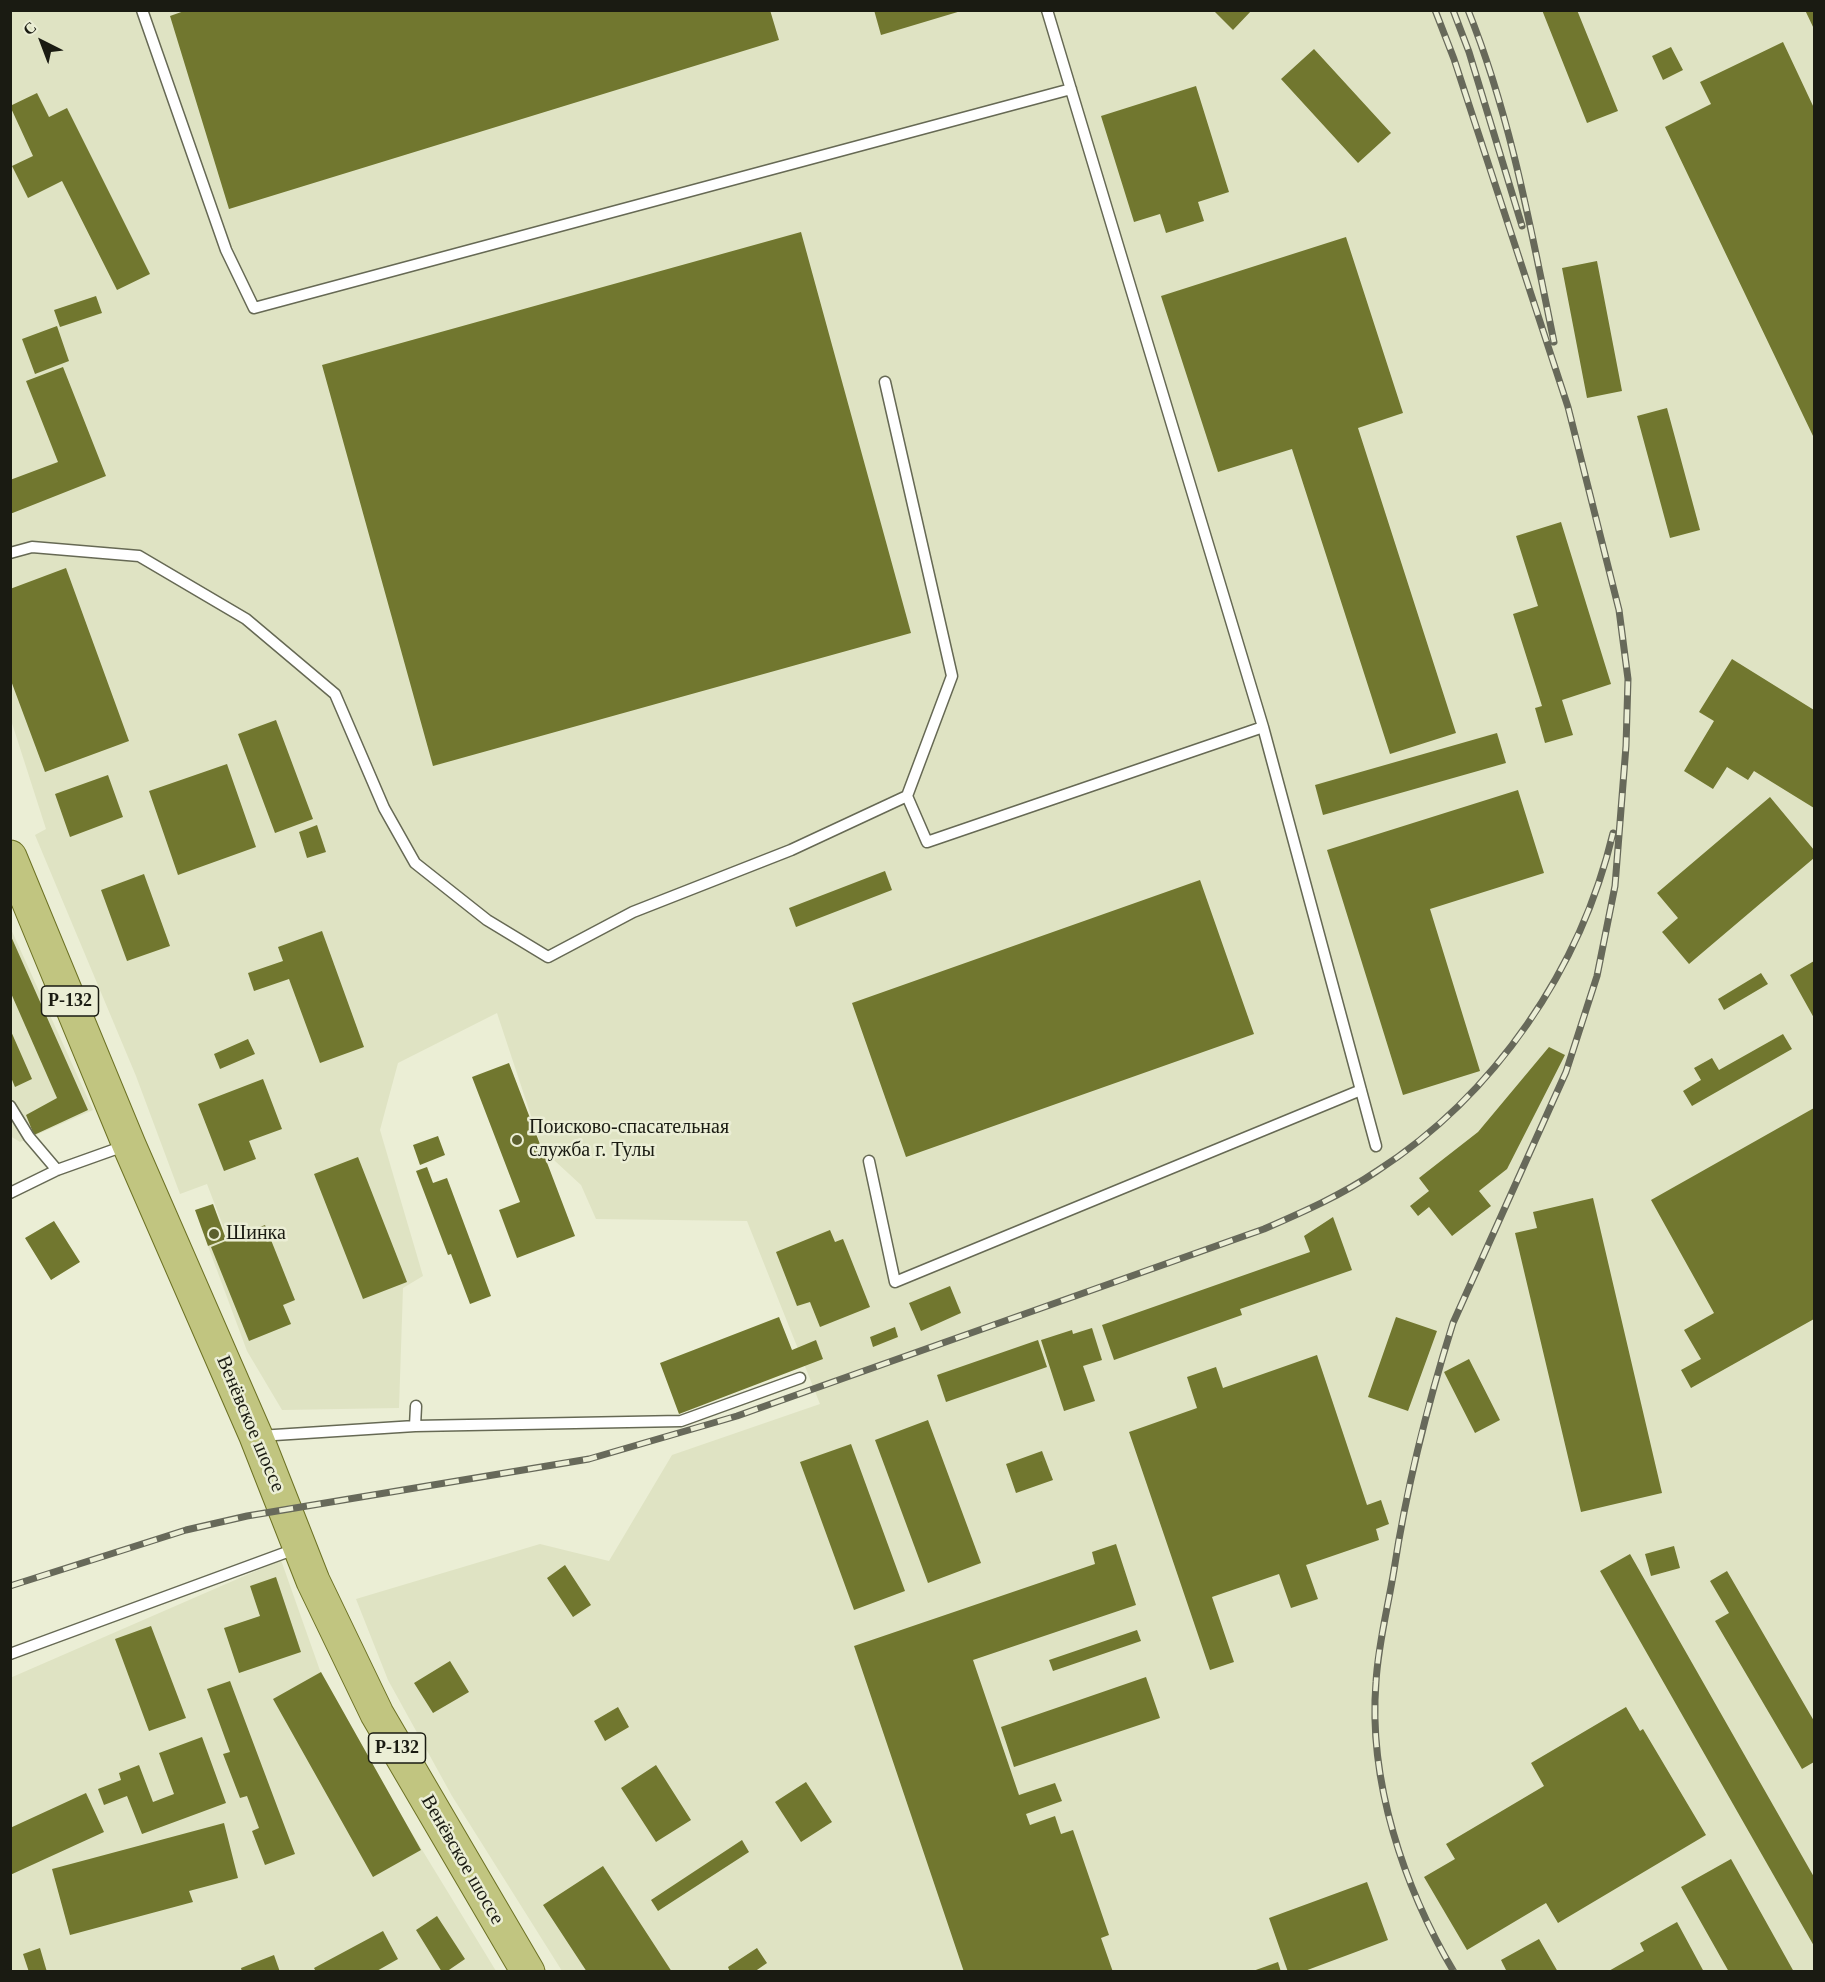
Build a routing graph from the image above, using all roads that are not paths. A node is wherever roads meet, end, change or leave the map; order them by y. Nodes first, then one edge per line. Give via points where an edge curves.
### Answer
1 (142, 10) edge
2 (1047, 10) edge
3 (1071, 89) junction
4 (885, 382) dead end
5 (10, 553) edge
6 (1263, 727) junction
7 (907, 796) junction
8 (10, 857) edge
9 (1361, 1090) junction
10 (10, 1106) edge
11 (129, 1144) junction
12 (1376, 1146) dead end
13 (869, 1161) dead end
14 (57, 1170) junction
15 (10, 1193) edge
16 (800, 1378) dead end
17 (416, 1406) dead end
18 (415, 1426) junction
19 (256, 1436) junction
20 (298, 1548) junction
21 (10, 1654) edge
22 (528, 1971) edge

1 - 3 lane via 226,250 254,308
2 - 3 lane
3 - 6 lane
4 - 7 lane via 952,676
5 - 7 lane via 32,547 139,556 246,619 335,694 384,808 415,863 487,920 548,957 633,912 791,849
6 - 7 lane via 927,842
6 - 9 lane
8 - 11 main road, Венёвское шоссе / Р-132
9 - 12 lane
9 - 13 lane via 896,1282
10 - 14 lane via 29,1137
11 - 14 lane
11 - 19 main road, Венёвское шоссе / Р-132
14 - 15 lane
16 - 18 lane via 681,1421
17 - 18 lane
18 - 19 lane
19 - 20 main road, Венёвское шоссе / Р-132
20 - 21 lane
20 - 22 main road, Венёвское шоссе / Р-132 via 377,1714

